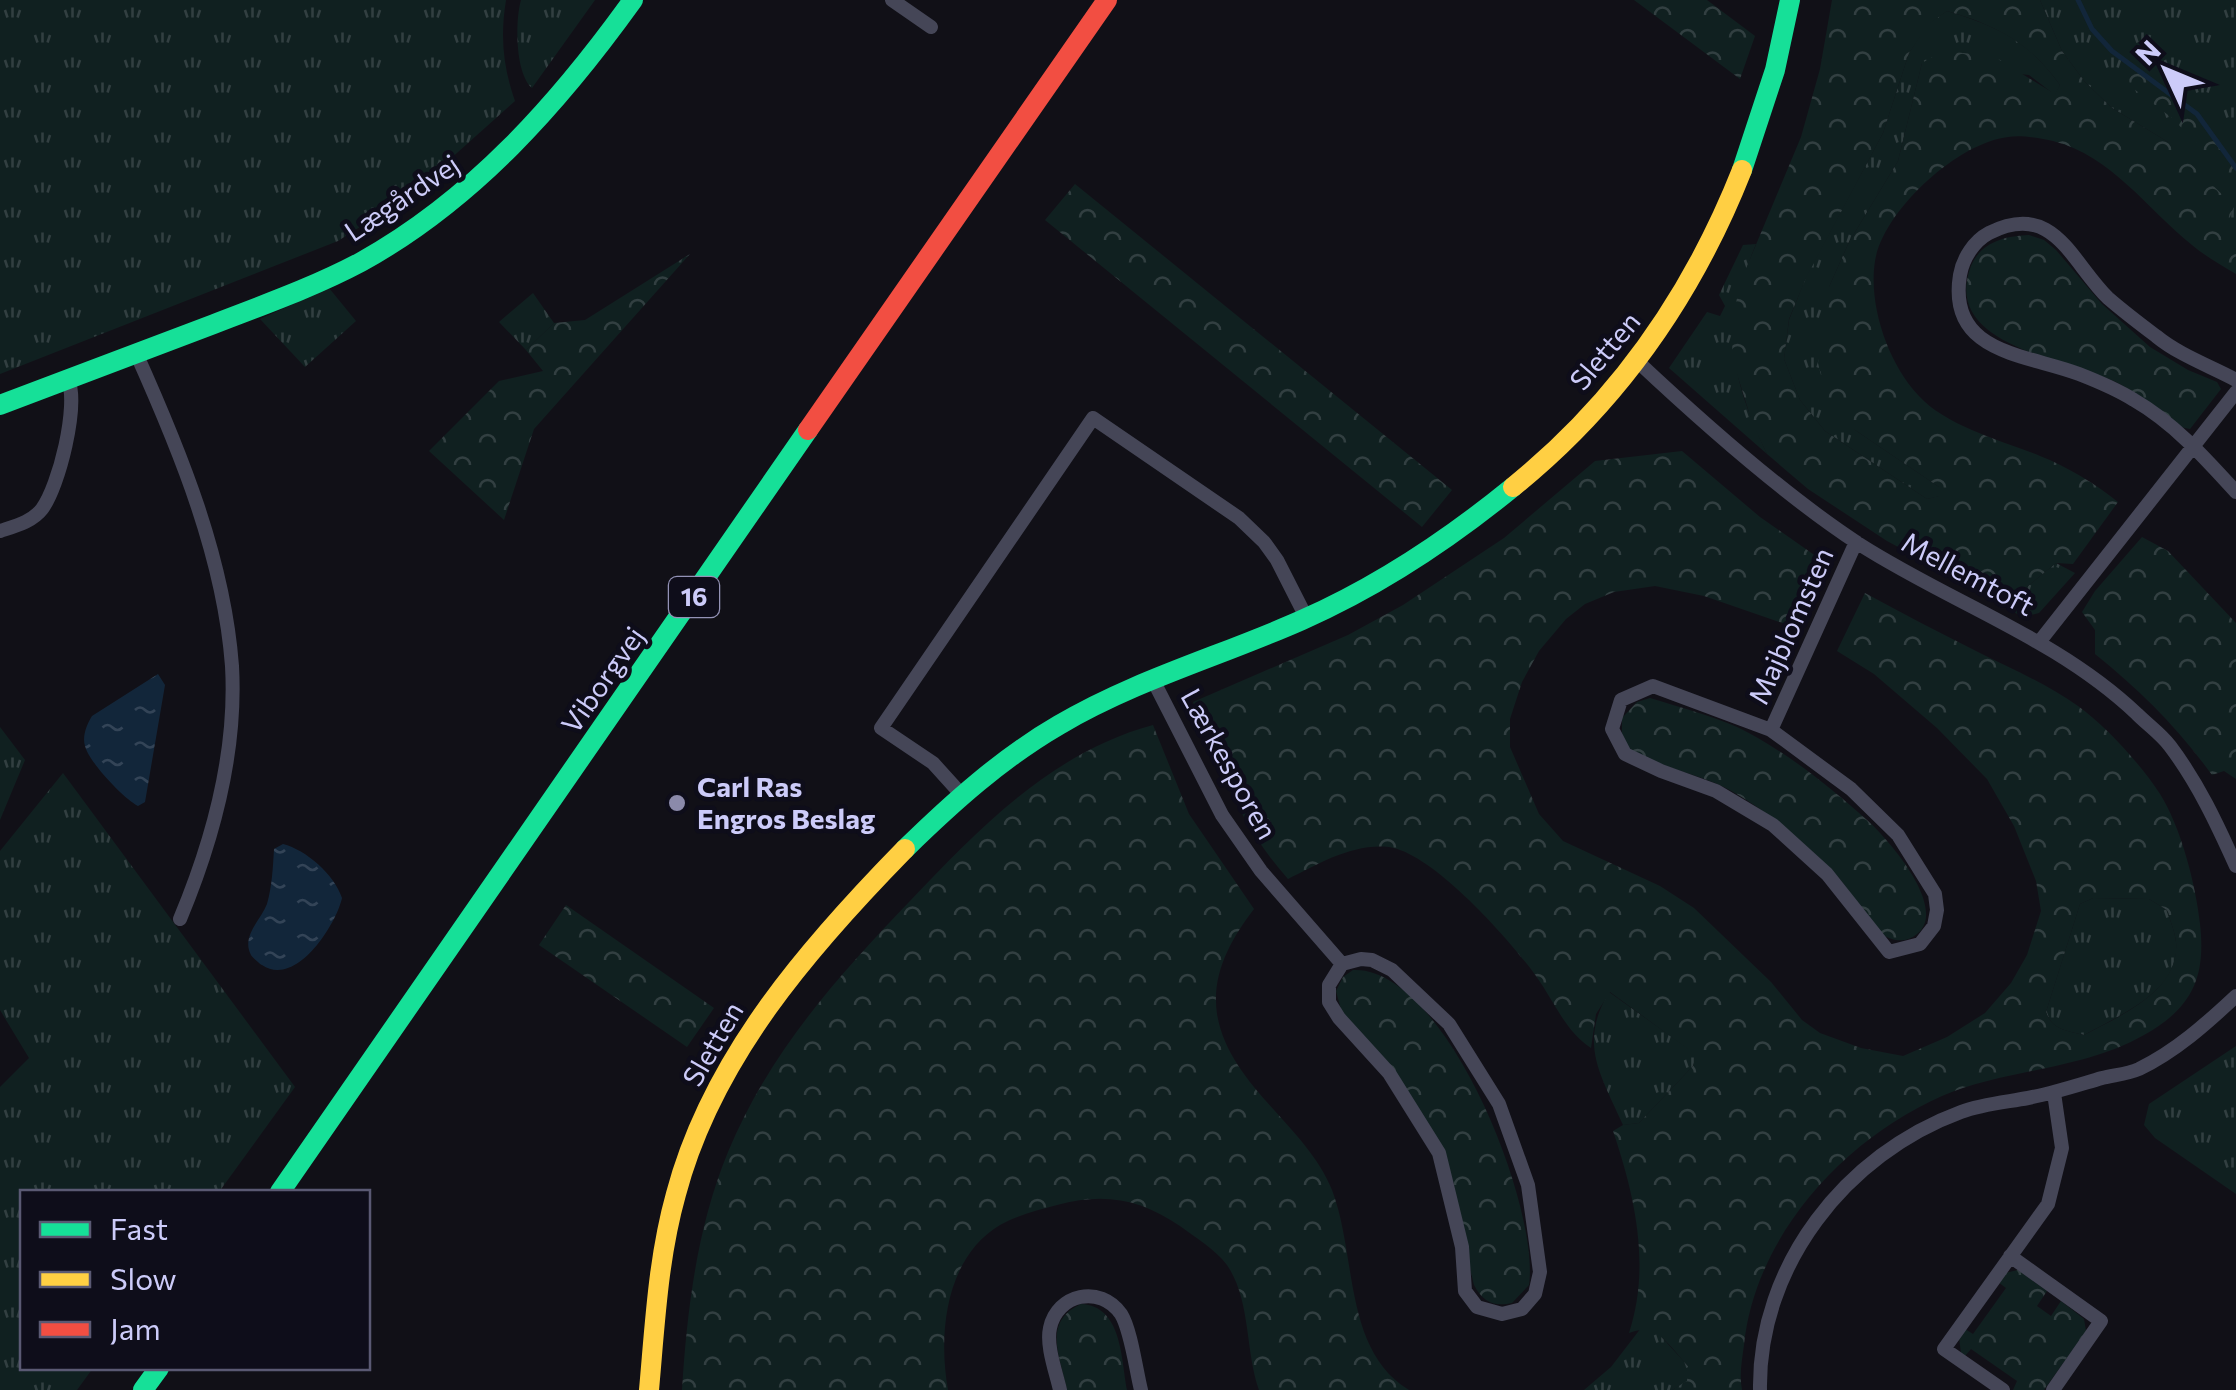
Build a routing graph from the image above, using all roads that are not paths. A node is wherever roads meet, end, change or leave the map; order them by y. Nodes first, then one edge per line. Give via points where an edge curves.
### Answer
1 (633, 0) edge
2 (892, 0) edge
3 (1107, 0) edge
4 (1790, 0) edge
5 (931, 27) dead end
6 (136, 353) junction
7 (1636, 360) junction
8 (68, 379) junction
9 (2236, 380) edge
10 (2236, 392) edge
11 (0, 405) edge
12 (2193, 445) junction
13 (2236, 492) edge
14 (0, 531) edge
15 (1856, 542) junction
16 (1306, 617) junction
17 (2040, 640) junction
18 (1152, 678) junction
19 (1770, 730) junction
20 (961, 794) junction
21 (2236, 866) edge
22 (180, 919) dead end
23 (1342, 964) junction
24 (2236, 996) edge
25 (2054, 1092) junction
26 (281, 1190) edge
27 (2010, 1256) junction
28 (649, 1390) edge
29 (1060, 1390) edge
30 (1141, 1390) edge
31 (1760, 1390) edge
32 (2003, 1390) edge
33 (2053, 1390) edge

1 - 6 street, Lægårdvej via 546,113 443,208 333,276
2 - 5 street
3 - 26 street, Viborgvej / 16
4 - 7 street, Sletten via 1751,147 1713,239
6 - 8 street, Lægårdvej
6 - 22 street via 211,550 232,668 216,817
7 - 15 street, Mellemtoft
7 - 16 street, Sletten via 1561,444 1494,504 1420,557
8 - 11 street, Lægårdvej
8 - 14 street via 73,412 42,508
9 - 12 street via 2160,340 2108,297 2052,232 2021,223 2000,227 1969,250 1961,268 1960,309 1979,337 2136,400
10 - 12 street
12 - 13 street
12 - 17 street
15 - 17 street, Mellemtoft
15 - 19 street, Majblomsten
16 - 18 street, Sletten
16 - 20 street via 1277,560 1239,518 1093,418 881,728 934,763
17 - 21 street, Mellemtoft via 2108,687 2168,744 2210,807
18 - 20 street, Sletten via 1056,726
18 - 23 street, Lærkesporen via 1222,815 1260,872
19 - 19 street, Majblomsten via 1850,789 1898,835 1935,894 1934,926 1920,944 1889,952 1826,874 1772,825 1716,790 1624,754 1612,729 1621,700 1653,686
20 - 28 street, Sletten via 780,987 719,1083 683,1167 662,1257
23 - 23 street via 1372,960 1392,970 1449,1024 1498,1104 1528,1185 1540,1272 1535,1294 1522,1309 1502,1314 1477,1307 1465,1292 1462,1248 1439,1153 1389,1073 1329,1002 1329,985
24 - 25 street via 2171,1051 2134,1071
25 - 27 street via 2062,1148 2048,1204
25 - 31 street via 1963,1111 1896,1142 1838,1194 1787,1265 1770,1304
27 - 32 street via 1944,1349
27 - 33 street via 2102,1321
29 - 30 street via 1048,1334 1054,1316 1079,1296 1097,1296 1123,1316

